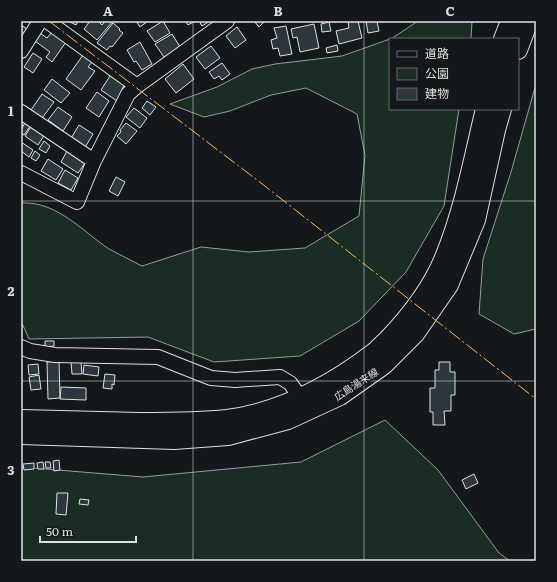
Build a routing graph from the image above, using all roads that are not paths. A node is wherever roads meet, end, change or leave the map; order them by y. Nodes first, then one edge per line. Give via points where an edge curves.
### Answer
1 (40, 21) edge
2 (47, 21) edge
3 (227, 21) edge
4 (510, 21) edge
5 (528, 21) edge
6 (503, 38) edge
7 (519, 47) edge
8 (21, 51) edge
9 (137, 86) junction
10 (485, 110) edge
11 (502, 110) edge
12 (21, 112) edge
13 (94, 162) junction
14 (21, 173) edge
15 (21, 347) edge
16 (300, 397) junction
17 (21, 419) edge
18 (21, 435) edge

1 - 8 street
2 - 9 street
3 - 9 street
4 - 6 main road
5 - 7 main road
9 - 13 street via 128,94
10 - 16 main road, 広島湯来線 via 462,208 445,257 427,290 402,323 374,352 332,380
11 - 18 main road, 広島湯来線 via 476,220 449,285 415,334 384,366 340,396 288,420 228,436 174,440
12 - 13 street
13 - 14 street via 77,202
15 - 16 street via 55,355 158,356 211,378 235,380 280,377 290,383
16 - 17 main road, 広島湯来線 via 268,410 198,421

